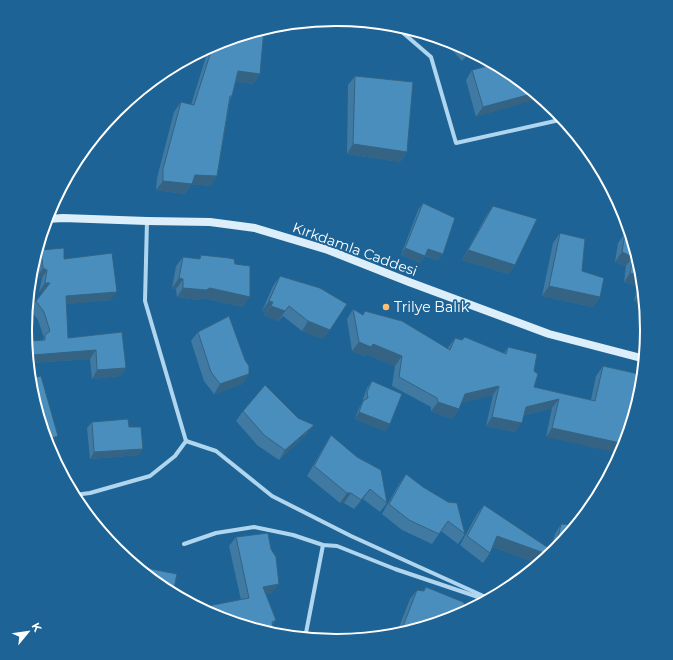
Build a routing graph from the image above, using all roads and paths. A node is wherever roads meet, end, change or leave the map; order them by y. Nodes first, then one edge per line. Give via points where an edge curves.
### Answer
1 (404, 34) edge
2 (556, 121) edge
3 (54, 219) edge
4 (147, 221) junction
5 (639, 358) edge
6 (186, 441) junction
7 (81, 494) edge
8 (184, 544) dead end
9 (324, 545) junction
10 (483, 596) edge
11 (482, 597) edge
12 (306, 632) edge

1 - 2 street via 430,57 456,144
3 - 4 street, Kırkdamla Caddesi
4 - 5 street, Kırkdamla Caddesi via 210,222 255,228 328,250 549,334
4 - 6 street via 145,301
6 - 7 street via 175,456 150,476
6 - 10 street via 216,451 272,496 351,536
8 - 9 street via 216,533 254,527
9 - 11 street via 337,546
9 - 12 street

